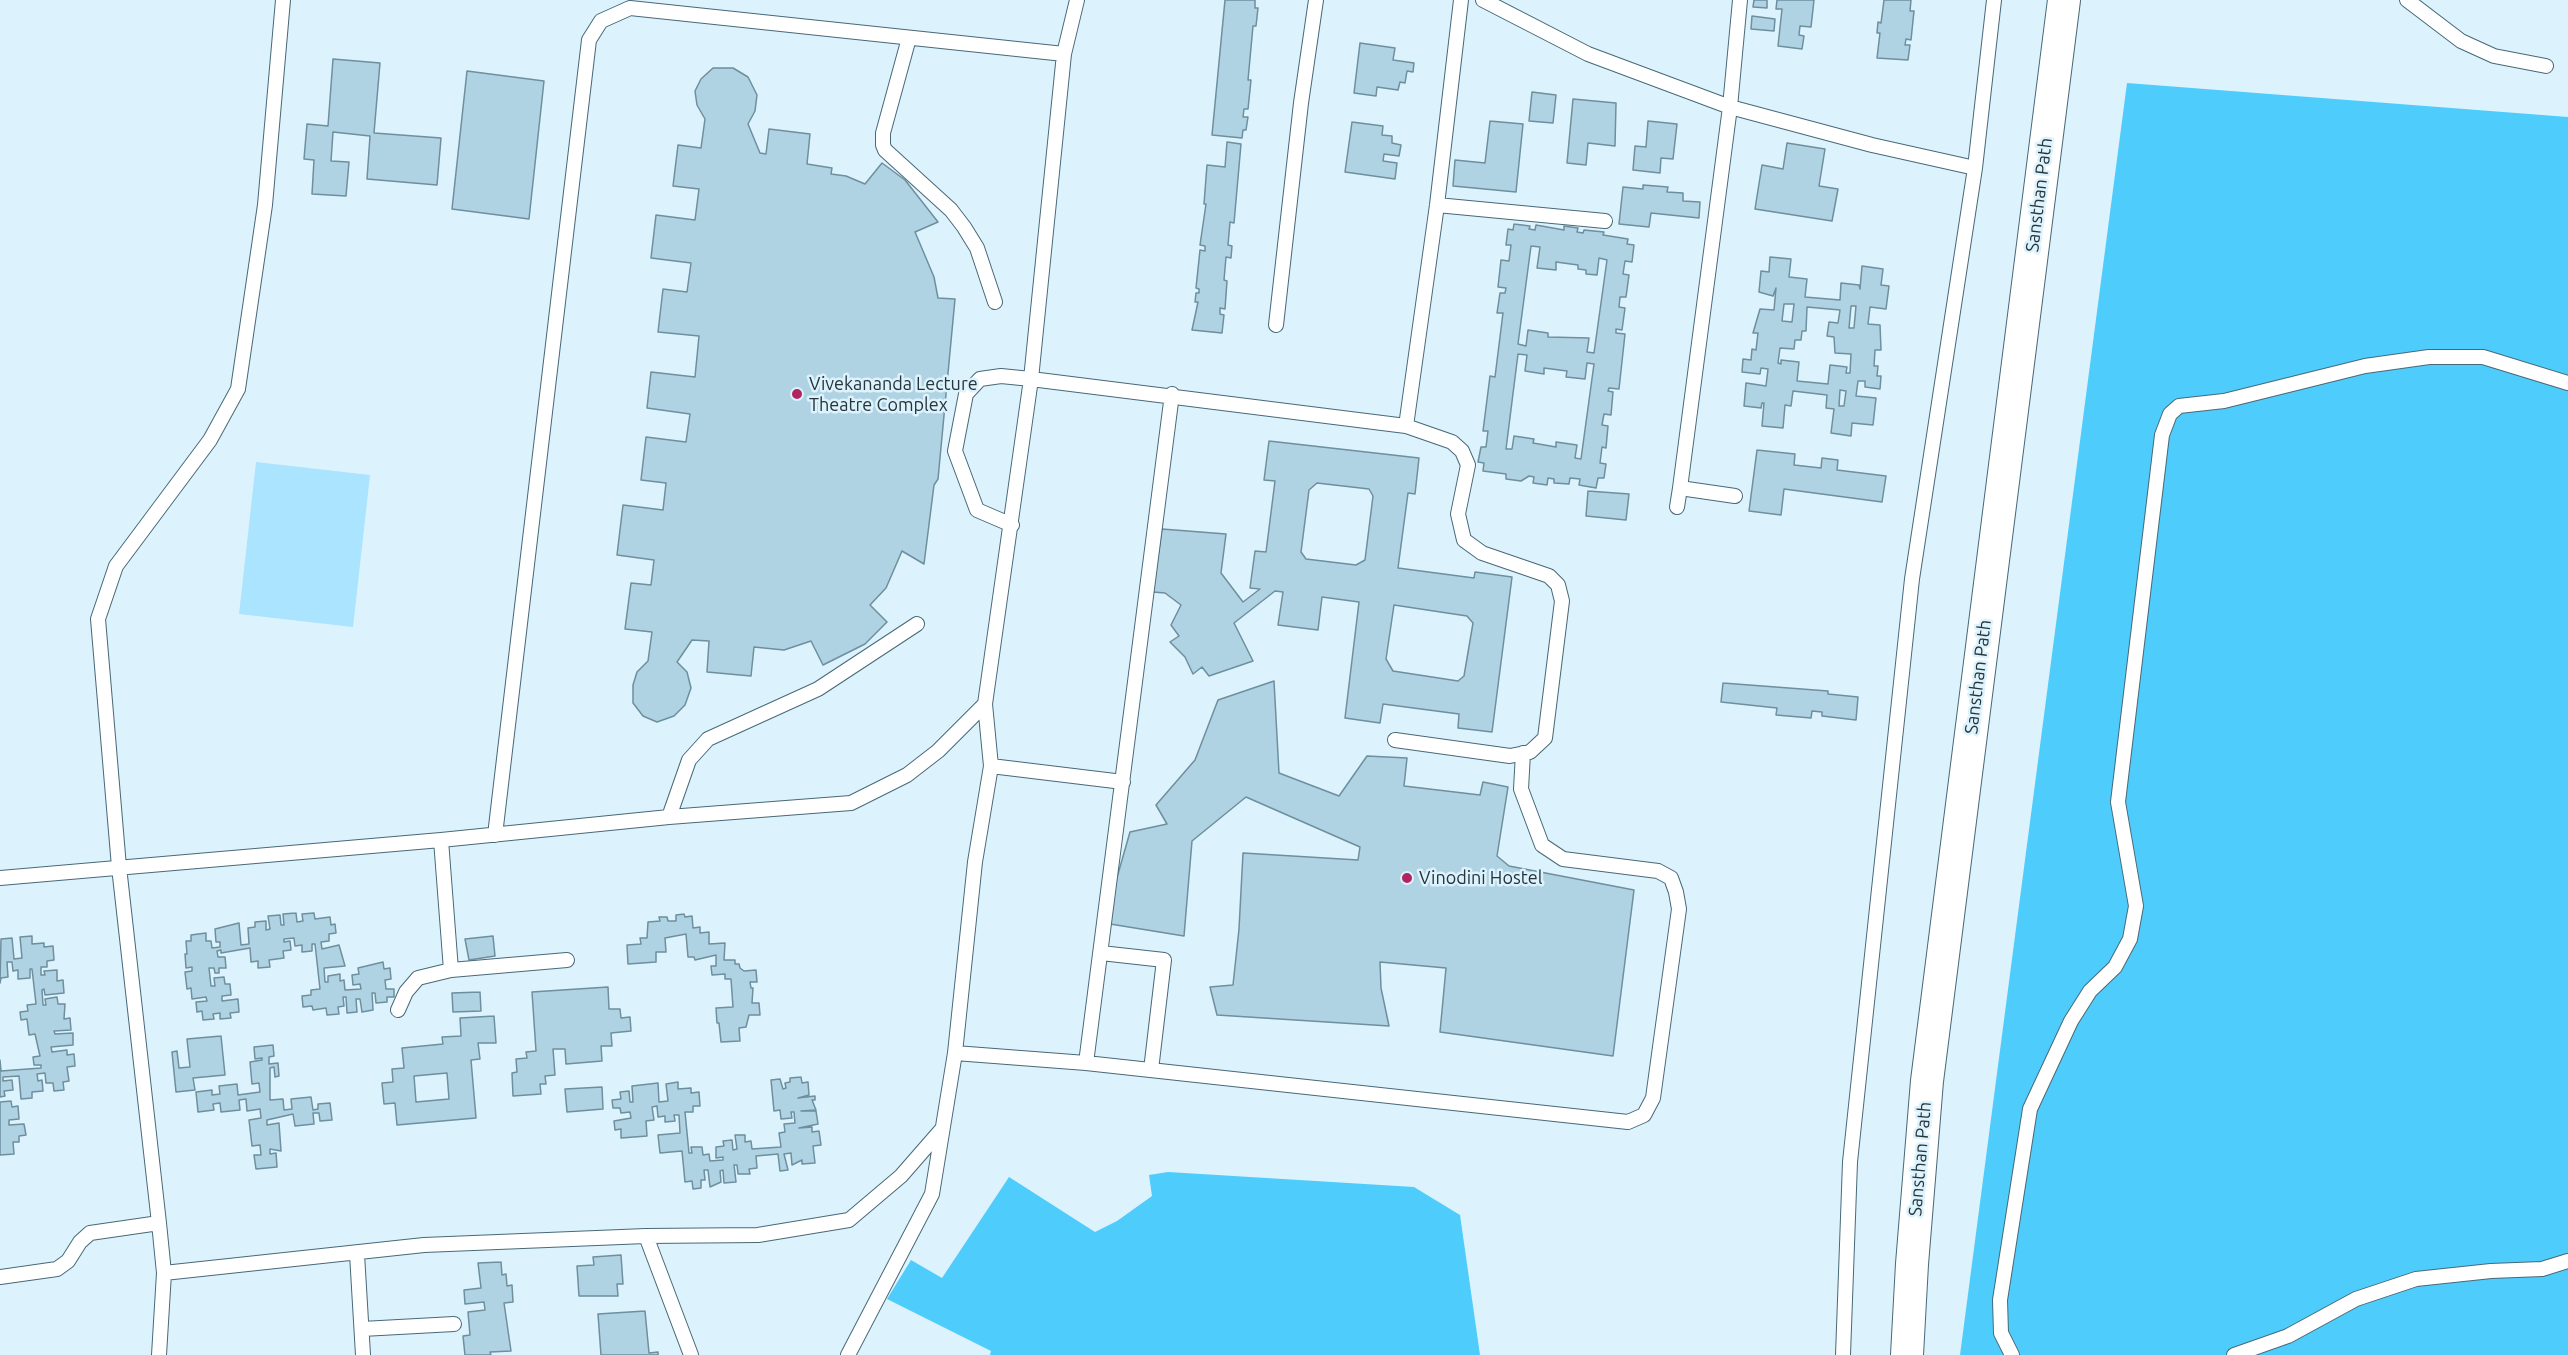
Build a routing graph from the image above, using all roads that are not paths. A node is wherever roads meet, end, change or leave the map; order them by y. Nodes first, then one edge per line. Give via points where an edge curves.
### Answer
1 (283, 0) edge
2 (1077, 0) edge
3 (1316, 0) edge
4 (1461, 0) edge
5 (1483, 0) edge
6 (1740, 0) edge
7 (1994, 0) edge
8 (2064, 0) edge
9 (2407, 0) edge
10 (909, 38) junction
11 (1064, 54) junction
12 (2546, 66) dead end
13 (1730, 107) junction
14 (1975, 168) junction
15 (1437, 205) junction
16 (1605, 221) dead end
17 (995, 302) dead end
18 (1276, 325) dead end
19 (1031, 379) junction
20 (2568, 383) edge
21 (1172, 394) junction
22 (1406, 426) junction
23 (1680, 488) junction
24 (1735, 496) dead end
25 (1677, 507) dead end
26 (1012, 525) junction
27 (917, 624) dead end
28 (985, 704) junction
29 (1395, 740) dead end
30 (1523, 753) junction
31 (991, 766) junction
32 (1123, 782) junction
33 (669, 817) junction
34 (495, 835) junction
35 (441, 840) junction
36 (119, 867) junction
37 (0, 878) edge
38 (1101, 953) junction
39 (567, 960) dead end
40 (451, 970) junction
41 (398, 1010) dead end
42 (955, 1053) junction
43 (1086, 1063) junction
44 (1151, 1070) junction
45 (943, 1127) junction
46 (159, 1223) junction
47 (646, 1236) junction
48 (357, 1254) junction
49 (2568, 1261) edge
50 (164, 1273) junction
51 (0, 1277) edge
52 (454, 1324) dead end
53 (362, 1329) junction
54 (159, 1355) edge
55 (363, 1355) edge
56 (691, 1355) edge
57 (848, 1355) edge
58 (1843, 1355) edge
59 (1908, 1355) edge
60 (2012, 1355) edge
61 (2234, 1355) edge

1 - 36 lane via 265,205 238,389 210,440 116,566 98,619
2 - 11 lane
3 - 18 lane
4 - 15 lane
5 - 13 lane via 1588,54
6 - 13 lane
7 - 14 lane
8 - 59 street, Sansthan Path via 1927,1081
9 - 12 lane via 2461,41 2494,56
10 - 11 lane
10 - 17 lane via 882,145 964,227 977,248
10 - 34 lane via 630,8 601,21 589,40
11 - 19 lane
13 - 14 lane
13 - 23 lane
14 - 58 lane via 1912,579 1850,1162
15 - 16 lane
15 - 22 lane
19 - 21 lane
19 - 26 lane
19 - 26 lane via 980,379 966,394 955,451 976,510
20 - 60 lane via 2482,357 2429,357 2365,366 2224,402 2179,406 2170,414 2162,435 2118,802 2136,906 2130,939 2115,967 2090,991 2071,1021 2030,1109 2000,1299 2001,1334
21 - 22 lane
21 - 32 lane
22 - 30 lane via 1452,442 1462,451 1468,465 1458,514 1464,540 1482,553 1549,576 1558,585 1562,602 1545,738 1530,752
23 - 24 lane
23 - 25 lane
26 - 28 lane
27 - 33 lane via 818,689 708,739 689,760
28 - 31 lane
28 - 33 lane via 908,775 851,803
29 - 30 lane via 1510,756
30 - 44 lane via 1521,789 1542,845 1563,859 1658,871 1671,878 1676,892 1679,909 1653,1098 1644,1115 1628,1122
31 - 32 lane
31 - 42 lane via 975,862
32 - 38 lane
33 - 34 lane
34 - 35 lane
35 - 36 lane
35 - 40 lane
36 - 37 lane
36 - 46 lane
38 - 43 lane
38 - 44 lane via 1164,960
39 - 40 lane
40 - 41 lane via 418,978
42 - 43 lane
42 - 45 lane
43 - 44 lane
45 - 47 lane via 901,1176 849,1220 758,1235
45 - 57 lane via 932,1194
46 - 50 lane
46 - 51 lane via 90,1233 57,1269
47 - 48 lane via 424,1245
47 - 56 lane
48 - 50 lane
48 - 53 lane
49 - 61 lane via 2542,1269 2416,1279 2356,1299 2288,1336
50 - 54 lane
52 - 53 lane
53 - 55 lane

